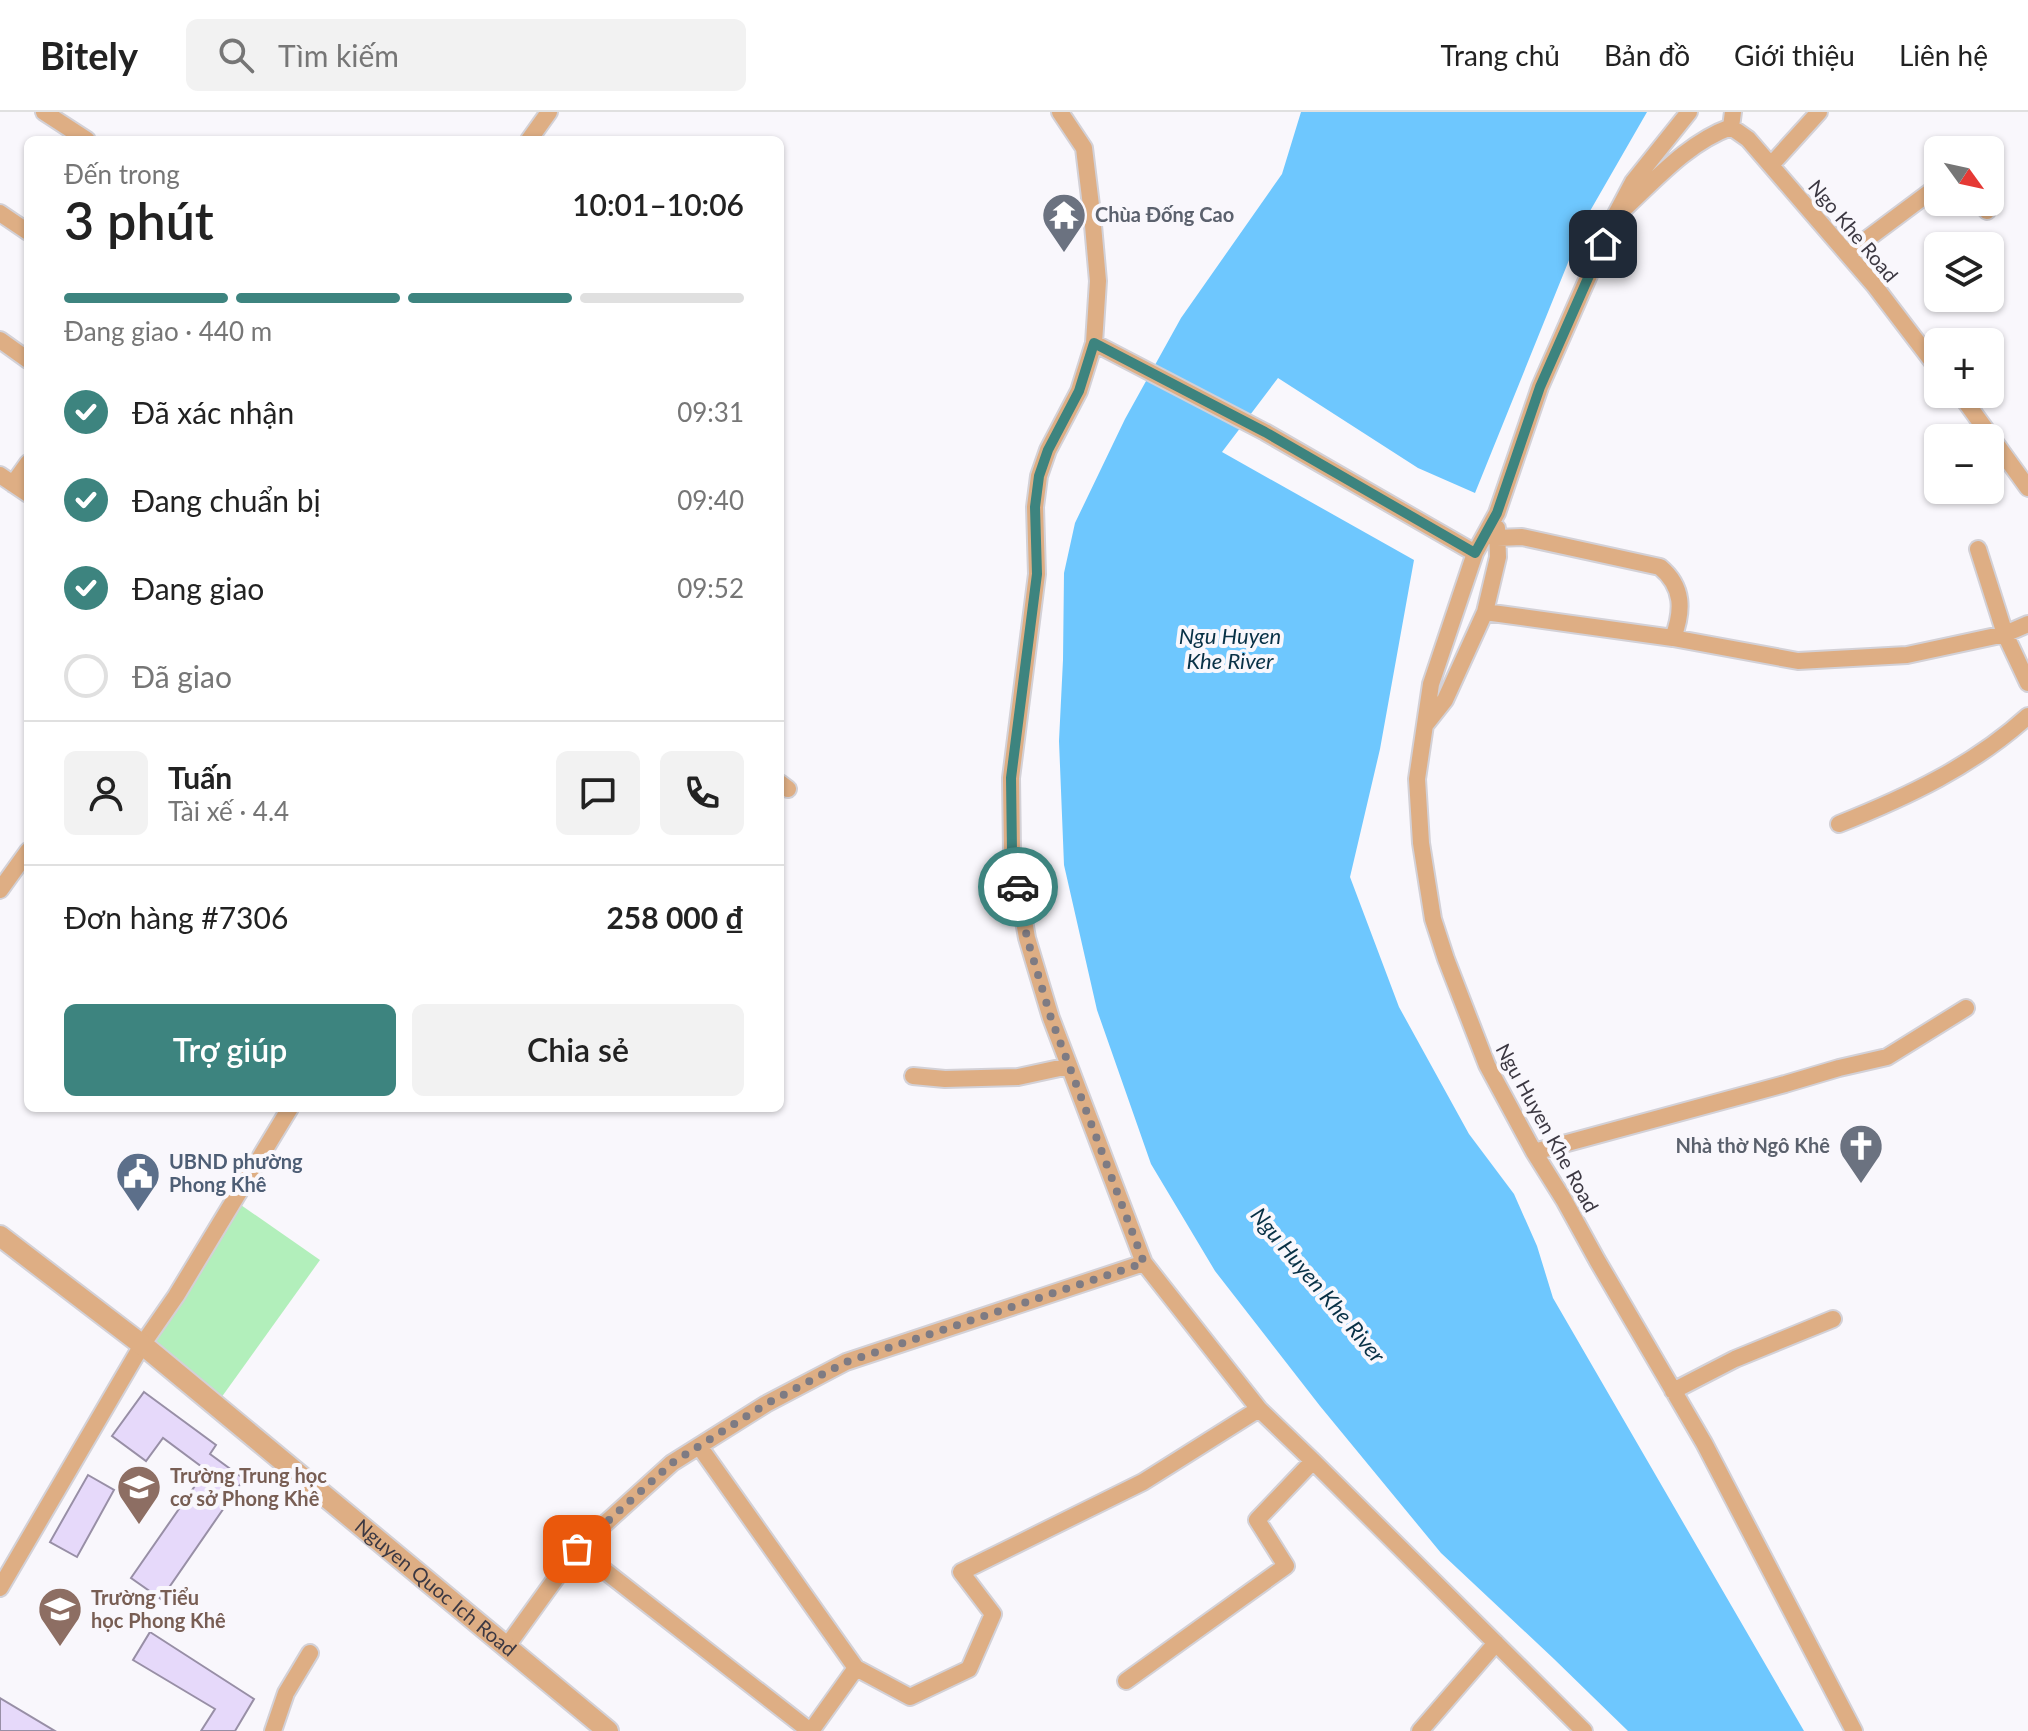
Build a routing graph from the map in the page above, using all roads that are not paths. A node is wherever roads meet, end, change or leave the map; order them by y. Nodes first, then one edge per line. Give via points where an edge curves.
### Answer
1 (44, 112) edge
2 (549, 112) edge
3 (1060, 112) edge
4 (1689, 112) edge
5 (1819, 112) edge
6 (1732, 120) edge
7 (81, 136) edge
8 (532, 136) edge
9 (1771, 165) junction
10 (1924, 196) edge
11 (0, 213) edge
12 (1615, 216) junction
13 (24, 229) edge
14 (1847, 254) junction
15 (0, 340) edge
16 (1094, 343) junction
17 (1924, 351) edge
18 (24, 357) edge
19 (1970, 408) edge
20 (24, 466) edge
21 (7, 479) edge
22 (2028, 488) edge
23 (24, 491) edge
24 (1497, 513) junction
25 (1497, 538) junction
26 (1978, 549) dead end
27 (1475, 553) junction
28 (1485, 612) junction
29 (2028, 624) edge
30 (2005, 634) junction
31 (1673, 638) junction
32 (2028, 683) edge
33 (2028, 716) edge
34 (1425, 725) junction
35 (1839, 824) dead end
36 (24, 857) edge
37 (0, 890) edge
38 (1966, 1008) dead end
39 (1069, 1066) junction
40 (913, 1076) dead end
41 (288, 1112) edge
42 (1534, 1152) junction
43 (0, 1236) edge
44 (1144, 1263) junction
45 (1833, 1319) dead end
46 (142, 1345) junction
47 (1673, 1391) junction
48 (1259, 1409) junction
49 (699, 1446) junction
50 (1313, 1461) junction
51 (577, 1549) junction
52 (0, 1588) edge
53 (1496, 1643) junction
54 (507, 1646) junction
55 (310, 1653) dead end
56 (856, 1668) junction
57 (1126, 1681) dead end
58 (273, 1731) edge
59 (608, 1731) edge
60 (811, 1731) edge
61 (1420, 1731) edge
62 (1584, 1731) edge
63 (1854, 1731) edge

1 - 7 street
2 - 8 street
3 - 16 street via 1084,148 1098,281
4 - 12 street, Ngu Huyen Khe Road via 1633,182
5 - 9 street
6 - 9 street, Ngo Khe Road
6 - 12 street, Ngo Khe Road via 1677,159
9 - 14 street, Ngo Khe Road
10 - 14 street
11 - 13 street
12 - 24 street, Ngu Huyen Khe Road via 1540,387
14 - 17 street, Ngo Khe Road
15 - 18 street
16 - 27 street via 1265,432
16 - 39 street via 1079,391 1039,476 1037,574 1011,778 1012,852 1027,938
19 - 22 street
20 - 21 street
21 - 23 street
24 - 25 street
24 - 27 street, Ngu Huyen Khe Road
25 - 28 street via 1498,557
25 - 31 street via 1522,537 1660,567 1671,575 1680,595
26 - 30 street
27 - 34 street, Ngu Huyen Khe Road via 1431,684
28 - 31 street
28 - 34 street via 1445,700
29 - 30 street
30 - 31 street via 1907,655 1798,661
30 - 32 street
33 - 35 street via 1938,779
34 - 42 street, Ngu Huyen Khe Road via 1417,779 1433,919 1487,1065
36 - 37 street
38 - 42 street via 1887,1057
39 - 40 street via 1018,1077
39 - 44 street
41 - 46 street
42 - 47 street, Ngu Huyen Khe Road
43 - 46 street, Nguyen Quoc Ich Road
44 - 48 street
44 - 49 street via 846,1362
45 - 47 street
46 - 52 street
46 - 54 street, Nguyen Quoc Ich Road
47 - 63 street, Ngu Huyen Khe Road
48 - 50 street
48 - 56 street via 1143,1482 961,1572 993,1614 969,1669 910,1697
49 - 51 street via 672,1463
49 - 56 street
50 - 53 street
50 - 57 street via 1257,1520 1286,1566
51 - 54 street
51 - 60 street
53 - 61 street
53 - 62 street
54 - 59 street, Nguyen Quoc Ich Road
55 - 58 street via 286,1693
56 - 60 street

